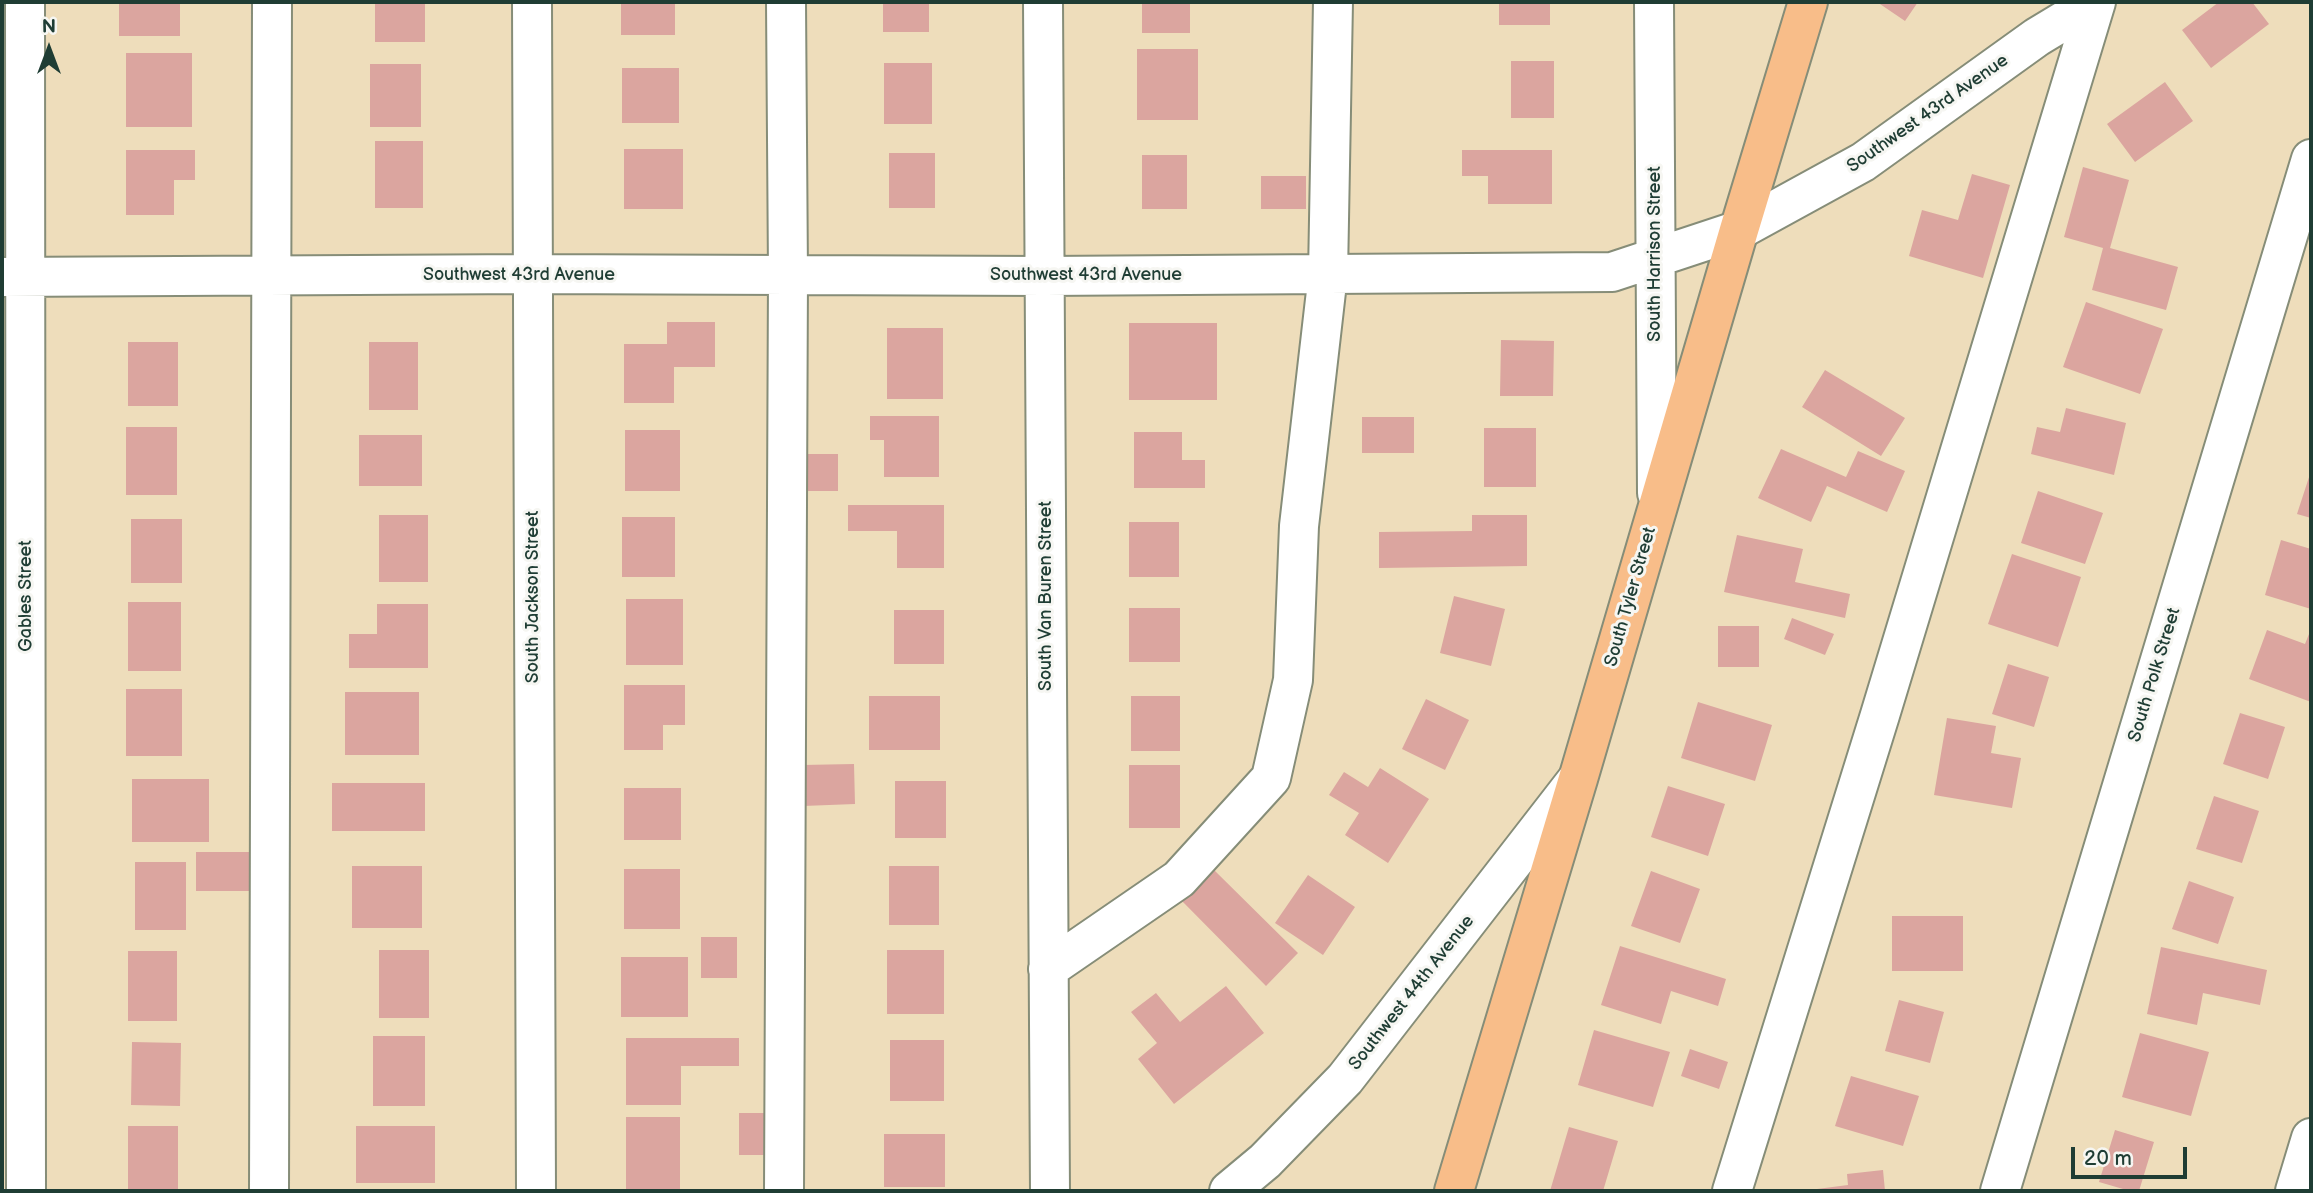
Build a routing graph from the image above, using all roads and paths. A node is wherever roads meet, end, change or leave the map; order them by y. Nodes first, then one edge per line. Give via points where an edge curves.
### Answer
1 (25, 2) edge
2 (272, 2) edge
3 (532, 2) edge
4 (786, 2) edge
5 (1043, 2) edge
6 (1333, 2) edge
7 (1654, 2) edge
8 (1808, 2) edge
9 (2096, 2) edge
10 (2311, 159) edge
11 (1738, 230) junction
12 (1655, 258) junction
13 (532, 274) junction
14 (1328, 274) junction
15 (788, 275) junction
16 (271, 276) junction
17 (1045, 276) junction
18 (14, 277) edge
19 (1658, 507) junction
20 (1578, 779) junction
21 (1048, 969) junction
22 (2311, 1138) edge
23 (26, 1191) edge
24 (269, 1191) edge
25 (536, 1191) edge
26 (784, 1191) edge
27 (1050, 1191) edge
28 (1229, 1191) edge
29 (1454, 1191) edge
30 (1731, 1191) edge
31 (2000, 1191) edge
32 (2295, 1191) edge

1 - 18 street, Gables Street
2 - 16 street
3 - 13 street, South Jackson Street
4 - 15 street
5 - 17 street, South Van Buren Street
6 - 14 street
7 - 12 street, South Harrison Street
8 - 11 main road, South Tyler Street
9 - 11 street, Southwest 43rd Avenue via 2037,37 1863,162
9 - 30 street
10 - 31 street, South Polk Street
11 - 12 street, Southwest 43rd Avenue
11 - 19 main road, South Tyler Street
12 - 14 street, Southwest 43rd Avenue via 1612,272
12 - 19 street, South Harrison Street
13 - 15 street, Southwest 43rd Avenue
13 - 16 street, Southwest 43rd Avenue
13 - 25 street, South Jackson Street
14 - 17 street, Southwest 43rd Avenue
14 - 21 street via 1299,526 1293,680 1271,778 1178,879
15 - 17 street, Southwest 43rd Avenue
15 - 26 street
16 - 18 street, Southwest 43rd Avenue
16 - 24 street
17 - 21 street, South Van Buren Street
18 - 23 street, Gables Street
19 - 20 main road, South Tyler Street
20 - 28 street, Southwest 44th Avenue via 1345,1079
20 - 29 main road, South Tyler Street
21 - 27 street, South Van Buren Street
22 - 32 street

